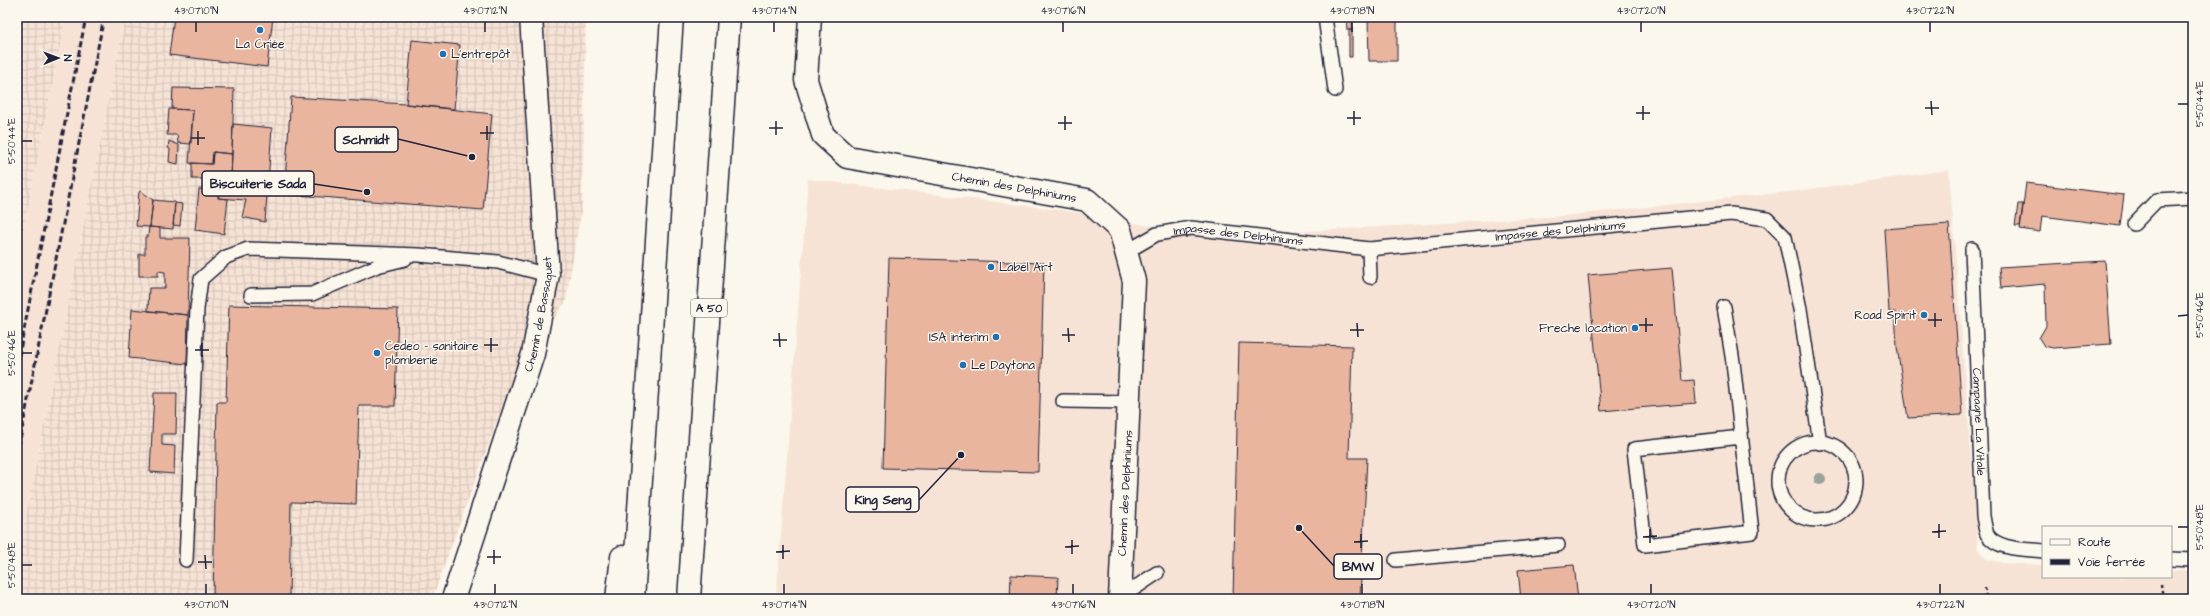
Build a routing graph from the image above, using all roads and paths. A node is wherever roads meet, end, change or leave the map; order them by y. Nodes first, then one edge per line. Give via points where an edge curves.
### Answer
1 (531, 17) edge
2 (672, 17) edge
3 (729, 17) edge
4 (810, 17) edge
5 (1324, 17) edge
6 (1335, 90) dead end
7 (2193, 198) edge
8 (2134, 224) dead end
9 (1369, 249) junction
10 (1972, 249) dead end
11 (1126, 252) junction
12 (419, 255) junction
13 (548, 275) junction
14 (1370, 277) dead end
15 (252, 295) dead end
16 (653, 301) junction
17 (1724, 307) dead end
18 (1063, 401) dead end
19 (1129, 402) junction
20 (1741, 437) junction
21 (1820, 442) junction
22 (1558, 545) dead end
23 (2042, 551) edge
24 (2172, 559) edge
25 (186, 560) dead end
26 (1396, 560) dead end
27 (2193, 560) edge
28 (1157, 573) dead end
29 (2161, 584) dead end
30 (1985, 588) dead end
31 (1120, 598) edge
32 (453, 599) edge
33 (617, 599) edge
34 (633, 599) edge
35 (689, 599) edge
36 (1986, 599) edge
37 (2163, 599) edge

1 - 13 main road, Chemin de Bassaquet
2 - 16 main road
3 - 35 main road, A 50
4 - 11 main road, Chemin des Delphiniums via 806,80 823,135 847,157 1087,200 1120,230
5 - 6 lane
7 - 8 lane via 2156,200
9 - 11 lane, Impasse des Delphiniums via 1191,228 1157,234
9 - 14 lane
9 - 21 lane, Impasse des Delphiniums via 1731,214 1767,219 1785,237 1800,309
10 - 23 lane, Campagne La Vitale via 1983,516 1987,533 1993,541 2011,547
11 - 19 main road, Chemin des Delphiniums via 1134,282
12 - 13 lane via 498,262
12 - 15 lane via 377,266 312,294
12 - 25 lane via 248,249 226,257 201,280 197,309
13 - 32 main road, Chemin de Bassaquet via 533,354
16 - 33 main road
16 - 34 main road
17 - 20 lane
18 - 19 lane
19 - 31 main road, Chemin des Delphiniums
20 - 20 lane via 1752,532 1645,545 1634,449
21 - 21 lane via 1796,449 1786,458 1780,470 1781,496 1792,510 1809,520 1833,517 1844,510 1852,500 1856,488 1856,475 1844,453 1834,446
22 - 26 lane
24 - 27 lane
28 - 31 lane
29 - 37 path
30 - 36 path

